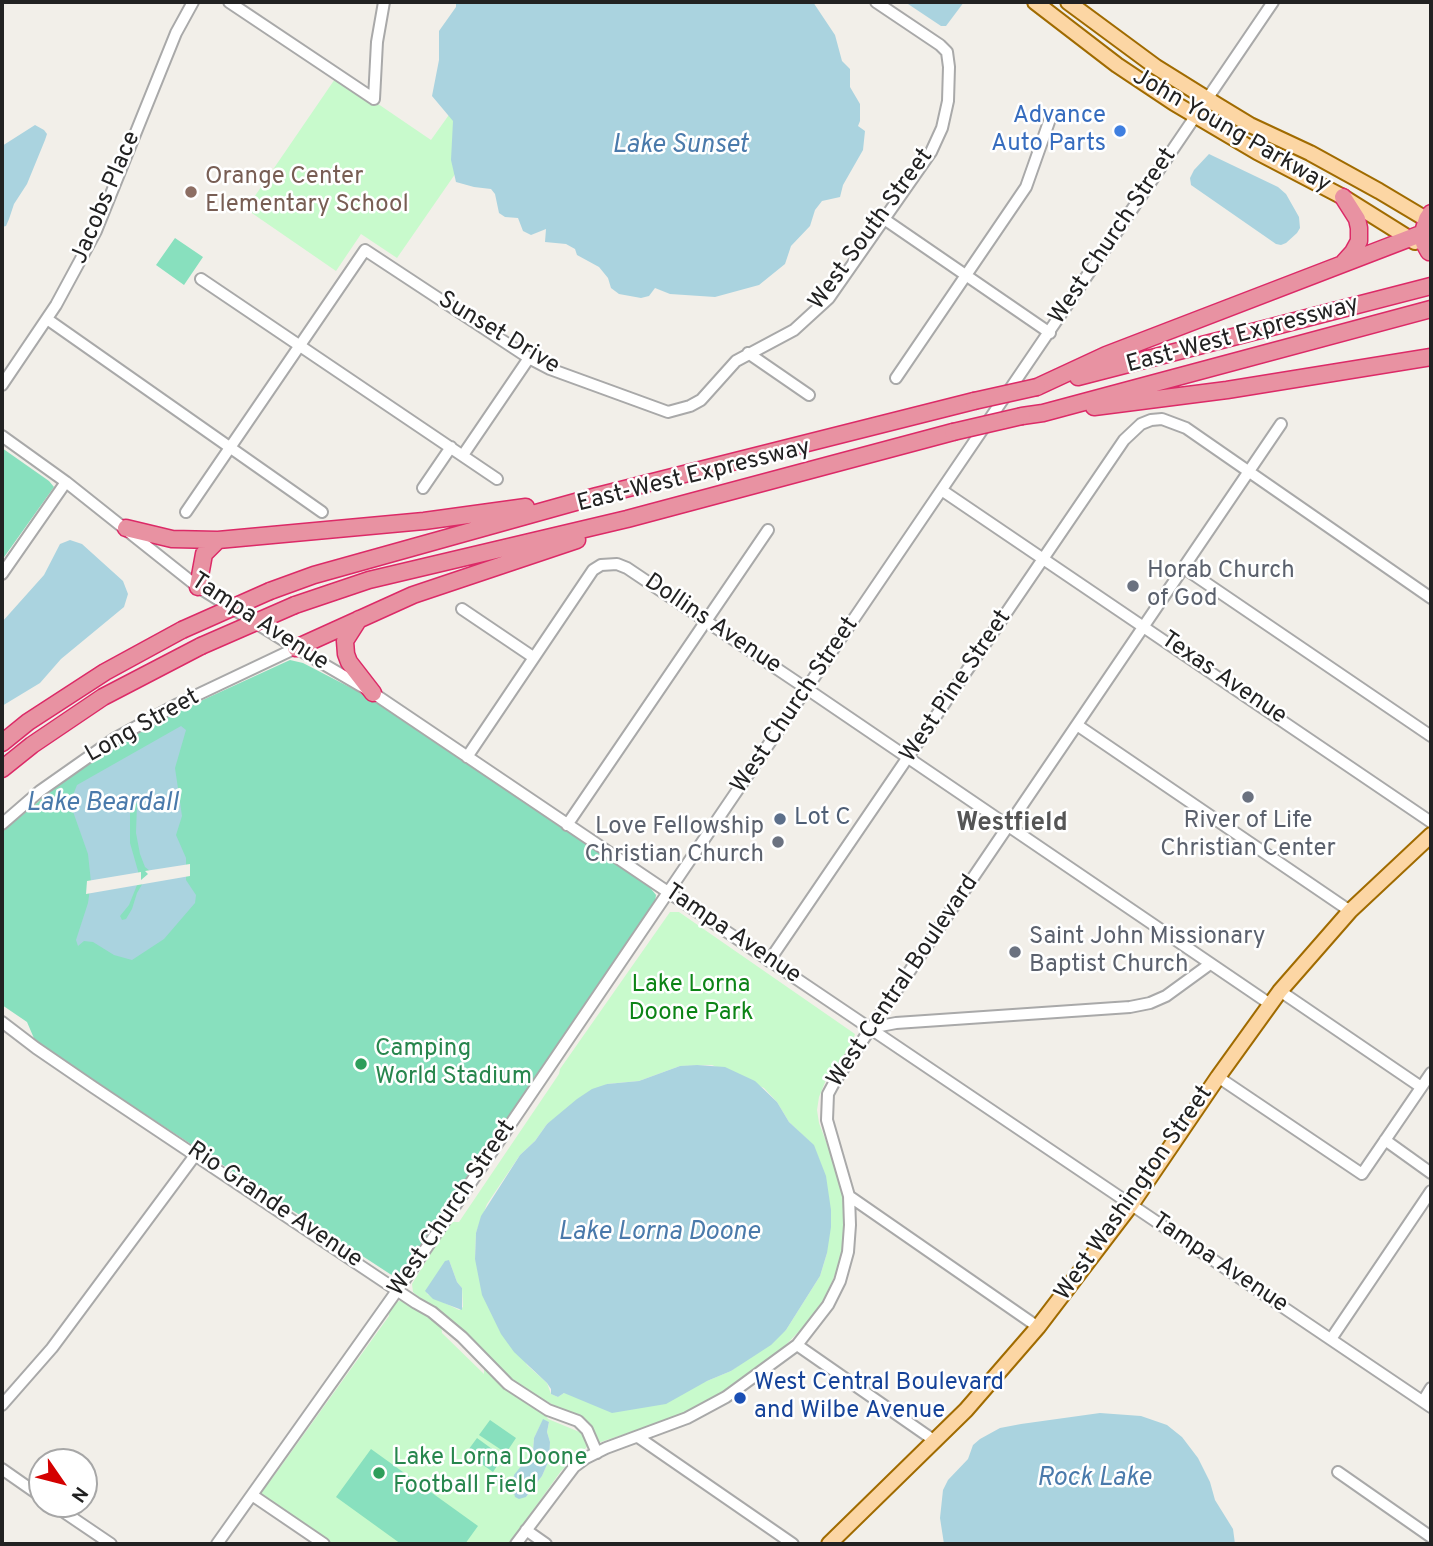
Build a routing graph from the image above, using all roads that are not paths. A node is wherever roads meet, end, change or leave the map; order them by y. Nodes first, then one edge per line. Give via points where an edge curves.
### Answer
1 (193, 2) edge
2 (229, 2) edge
3 (384, 2) edge
4 (876, 2) edge
5 (1035, 2) edge
6 (1068, 2) edge
7 (1273, 2) edge
8 (1207, 99) junction
9 (1195, 117) junction
10 (1050, 119) dead end
11 (1343, 197) junction
12 (884, 219) junction
13 (1425, 226) edge
14 (1430, 253) edge
15 (1342, 264) junction
16 (966, 276) junction
17 (201, 279) dead end
18 (1431, 286) edge
19 (1431, 309) edge
20 (47, 319) junction
21 (1050, 333) junction
22 (301, 346) junction
23 (748, 353) junction
24 (529, 358) junction
25 (1431, 358) edge
26 (896, 377) dead end
27 (2, 385) edge
28 (1037, 387) junction
29 (809, 395) dead end
30 (679, 411) joint
31 (1043, 413) junction
32 (1282, 424) dead end
33 (2, 436) edge
34 (451, 447) junction
35 (230, 448) junction
36 (463, 455) junction
37 (1248, 472) junction
38 (497, 479) dead end
39 (66, 482) junction
40 (423, 488) dead end
41 (943, 491) junction
42 (597, 496) junction
43 (186, 512) dead end
44 (322, 512) dead end
45 (627, 519) junction
46 (126, 528) junction
47 (768, 530) dead end
48 (218, 540) junction
49 (1044, 558) junction
50 (1184, 568) junction
51 (2, 574) edge
52 (198, 587) junction
53 (1431, 598) edge
54 (462, 609) dead end
55 (359, 619) junction
56 (706, 622) junction
57 (1146, 626) junction
58 (296, 648) junction
59 (533, 657) junction
60 (807, 689) junction
61 (373, 693) junction
62 (1077, 725) junction
63 (1431, 736) edge
64 (2, 743) edge
65 (467, 757) junction
66 (908, 759) junction
67 (2, 769) edge
68 (1431, 822) edge
69 (2, 824) edge
70 (566, 825) junction
71 (1009, 826) junction
72 (1431, 835) edge
73 (669, 892) junction
74 (1350, 911) junction
75 (769, 961) junction
76 (1210, 964) junction
77 (1280, 991) junction
78 (1270, 1004) junction
79 (2, 1022) edge
80 (870, 1028) junction
81 (1431, 1073) edge
82 (1218, 1077) junction
83 (1421, 1087) junction
84 (1385, 1140) junction
85 (195, 1154) junction
86 (1431, 1172) edge
87 (1431, 1191) edge
88 (849, 1196) junction
89 (1131, 1205) junction
90 (398, 1290) junction
91 (1038, 1328) junction
92 (1331, 1339) junction
93 (797, 1345) junction
94 (1431, 1388) edge
95 (1427, 1404) edge
96 (2, 1405) edge
97 (638, 1437) junction
98 (935, 1441) junction
99 (597, 1453) junction
100 (2, 1469) edge
101 (1338, 1472) dead end
102 (28, 1487) edge
103 (252, 1495) junction
104 (73, 1518) edge
105 (526, 1530) junction
106 (1431, 1537) edge
107 (111, 1544) edge
108 (216, 1544) edge
109 (324, 1544) edge
110 (516, 1544) edge
111 (546, 1544) edge
112 (793, 1544) edge
113 (830, 1544) edge

1 - 20 street, Jacobs Place via 176,33 96,231
2 - 3 street via 374,99
4 - 12 street, West South Street via 940,45 947,52 949,67 942,128
5 - 9 main road, John Young Parkway
6 - 8 main road, John Young Parkway
7 - 8 street, West Church Street
8 - 9 street, West Church Street
8 - 13 main road, John Young Parkway via 1310,153
9 - 11 main road, John Young Parkway
9 - 21 street, West Church Street
10 - 16 street via 1026,187
11 - 13 main road, John Young Parkway
11 - 15 highway via 1357,219 1359,241
12 - 16 street
12 - 23 street, West South Street via 812,315 794,330
13 - 14 highway via 1424,243
13 - 15 highway
15 - 28 highway via 1106,355
16 - 21 street
16 - 26 street
17 - 22 street
18 - 28 highway, East-West Expressway
19 - 31 highway, East-West Expressway
20 - 27 street, Jacobs Place
20 - 35 street
21 - 41 street, West Church Street
22 - 24 street, Sunset Drive via 365,250
22 - 34 street
22 - 35 street
23 - 29 street
23 - 30 street, West South Street via 701,400
24 - 30 street, Sunset Drive via 659,410
24 - 36 street
25 - 31 highway
28 - 42 highway, East-West Expressway, bridge
31 - 45 highway, East-West Expressway, bridge via 953,432
32 - 37 street, West Central Boulevard
33 - 39 street, Tampa Avenue
34 - 36 street
34 - 40 street
35 - 43 street
35 - 44 street
36 - 38 street
37 - 49 street, West Pine Street via 1174,422 1141,424 1124,440
37 - 50 street, West Central Boulevard
37 - 53 street
39 - 46 street, Tampa Avenue
39 - 51 street
41 - 49 street, Texas Avenue
41 - 60 street, West Church Street
42 - 48 highway via 424,522
42 - 64 highway, East-West Expressway, bridge via 314,575 270,592 181,630 105,672
45 - 55 highway via 605,532 466,576
45 - 67 highway, East-West Expressway, bridge via 369,580 295,605 201,646 103,697
46 - 48 highway via 172,538
46 - 52 street, Tampa Avenue
47 - 56 street
48 - 52 highway via 204,554
49 - 57 street, Texas Avenue
49 - 66 street, West Pine Street
50 - 57 street, West Central Boulevard
50 - 63 street
52 - 58 street, Tampa Avenue
54 - 59 street
55 - 58 highway
55 - 61 highway via 345,641 346,654
56 - 59 street, Dollins Avenue via 627,568 610,563 587,579
56 - 60 street, Dollins Avenue
56 - 70 street
57 - 62 street, West Central Boulevard
57 - 68 street, Texas Avenue
58 - 61 street, Tampa Avenue
58 - 69 street, Long Street via 114,739
59 - 65 street
60 - 66 street, Dollins Avenue
60 - 73 street, West Church Street
61 - 65 street, Tampa Avenue
62 - 71 street, West Central Boulevard
62 - 74 street
65 - 70 street, Tampa Avenue
66 - 71 street, Dollins Avenue
66 - 75 street, West Pine Street
70 - 73 street, Tampa Avenue
71 - 76 street, Dollins Avenue
71 - 80 street, West Central Boulevard
72 - 74 main road, West Washington Street
73 - 75 street, Tampa Avenue
73 - 90 street, West Church Street
74 - 77 main road, West Washington Street
75 - 80 street, Tampa Avenue
76 - 78 street, Dollins Avenue
76 - 80 street via 1167,996 1130,1007
77 - 78 main road, West Washington Street
77 - 83 street
78 - 82 main road, West Washington Street
79 - 85 street, Rio Grande Avenue
80 - 88 street, West Central Boulevard via 835,1081 827,1104 827,1120
80 - 89 street, Tampa Avenue
81 - 83 street
82 - 84 street via 1362,1174
82 - 89 main road, West Washington Street
83 - 84 street
84 - 86 street
85 - 90 street, Rio Grande Avenue
85 - 96 street via 52,1348
87 - 92 street
88 - 91 street
88 - 93 street, West Central Boulevard via 848,1252 840,1281
89 - 91 main road, West Washington Street
89 - 92 street, Tampa Avenue
90 - 99 street, Rio Grande Avenue via 445,1322 508,1384 548,1410 578,1421
90 - 103 street, West Church Street
91 - 98 main road, West Washington Street
92 - 95 street, Tampa Avenue
93 - 97 street, West Central Boulevard via 726,1398
93 - 98 street
94 - 95 street
97 - 99 street, West Central Boulevard
97 - 112 street
98 - 113 main road, West Washington Street
99 - 105 street, West Central Boulevard via 574,1467
100 - 102 street
101 - 106 street
103 - 108 street, West Church Street
103 - 109 street
104 - 107 street
105 - 110 street, West Central Boulevard
105 - 111 street

